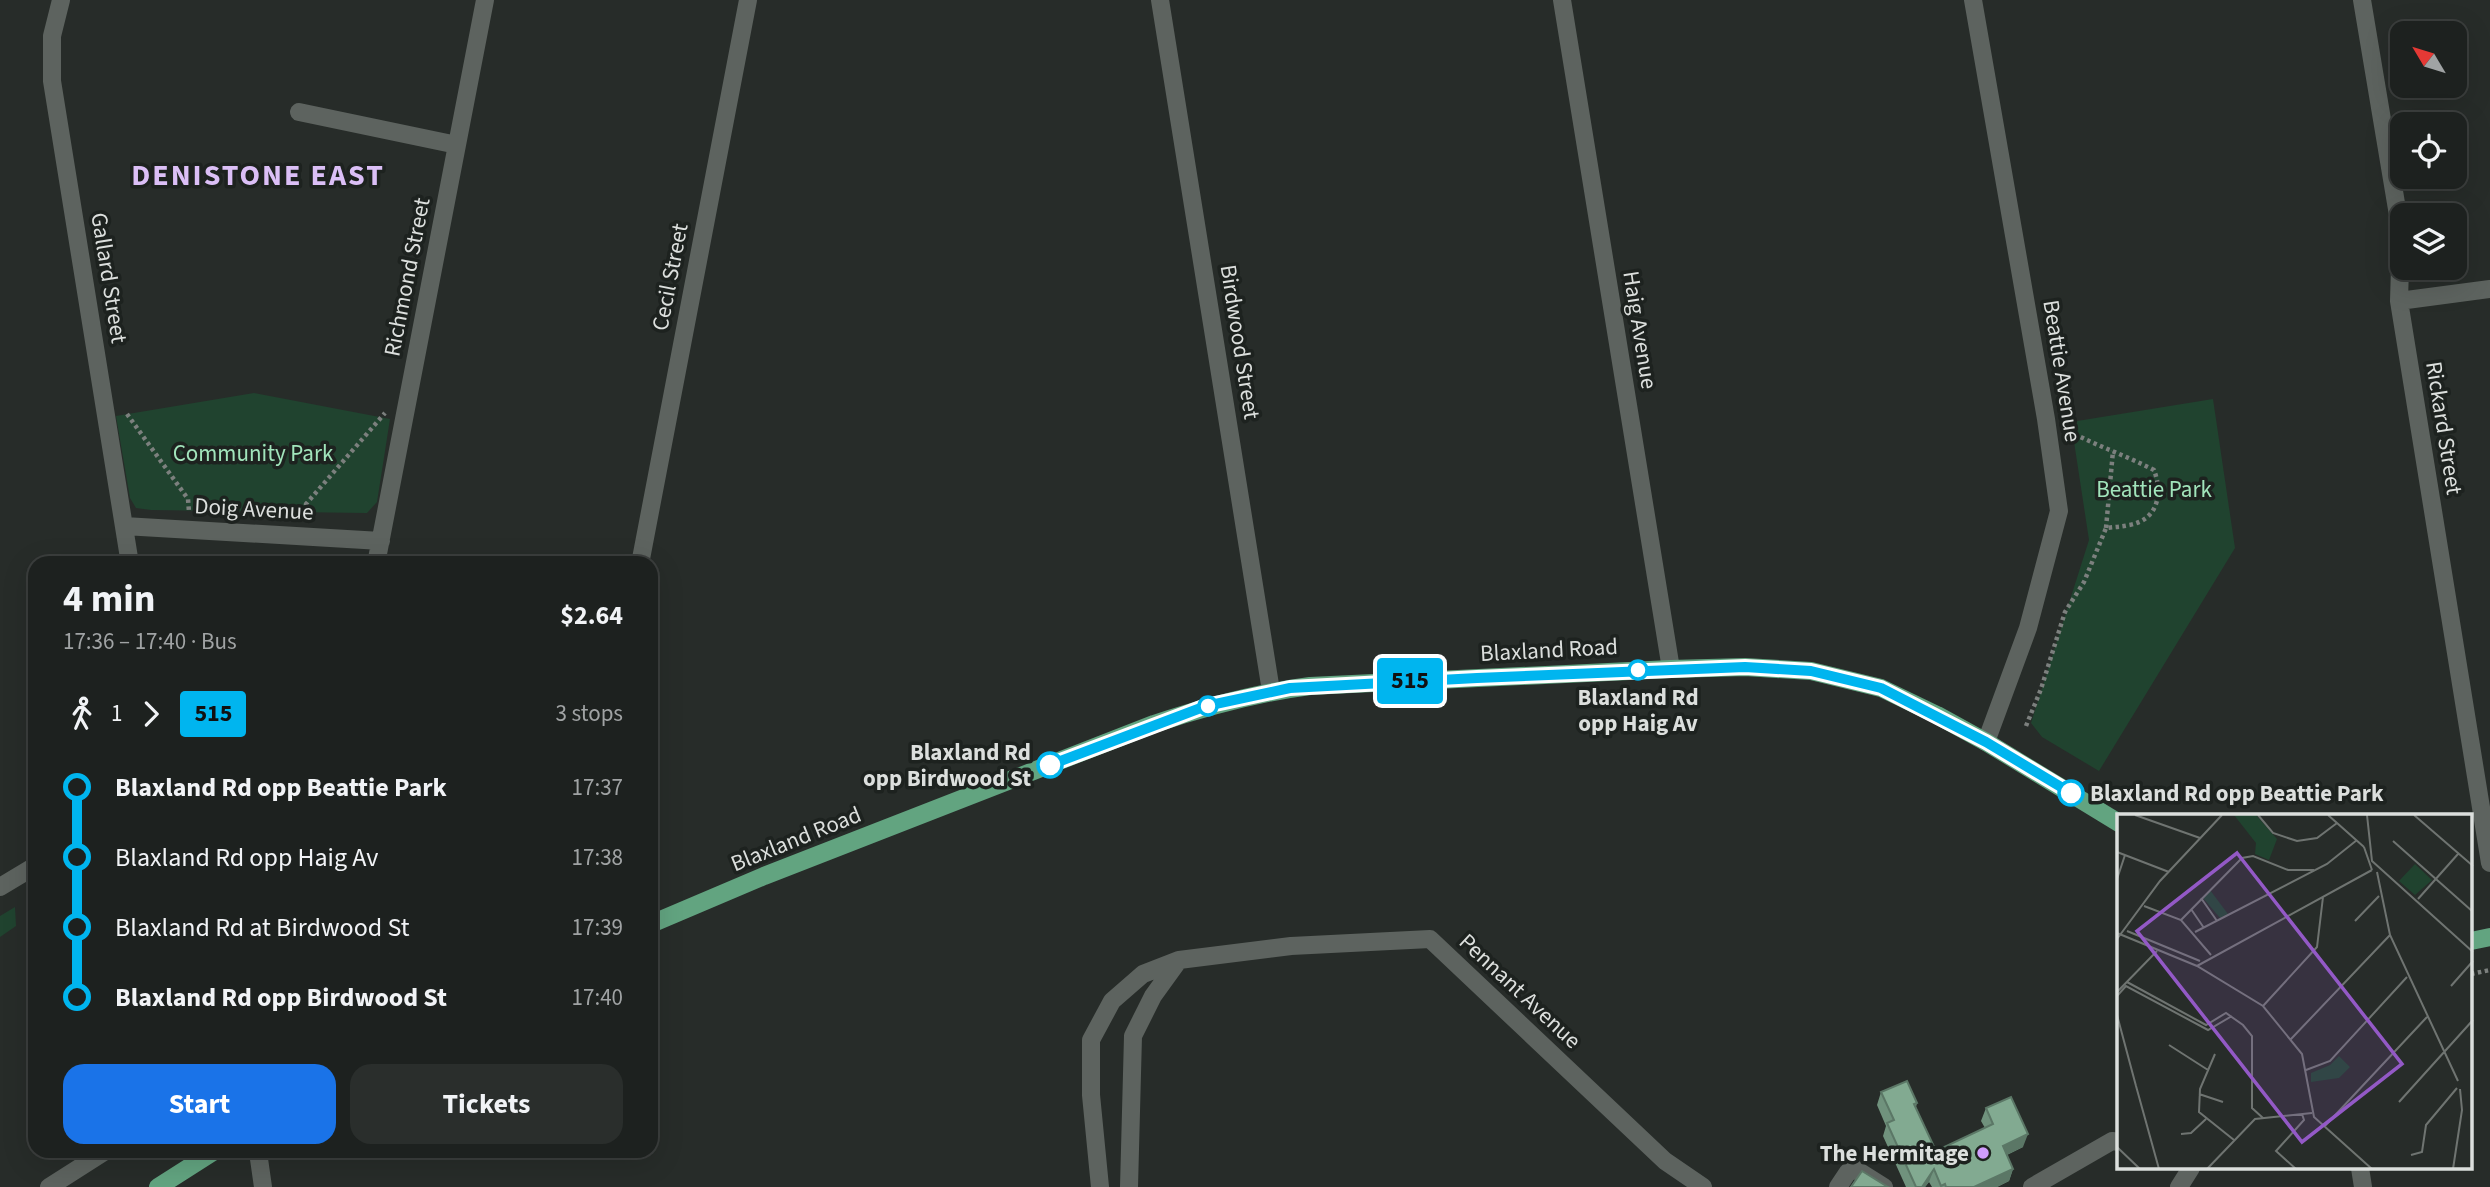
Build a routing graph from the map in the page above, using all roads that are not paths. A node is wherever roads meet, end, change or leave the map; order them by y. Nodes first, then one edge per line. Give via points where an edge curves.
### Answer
1 (61, 0) edge
2 (485, 0) edge
3 (748, 0) edge
4 (1160, 0) edge
5 (1562, 0) edge
6 (1973, 0) edge
7 (2362, 0) edge
8 (299, 112) dead end
9 (457, 145) junction
10 (2490, 289) edge
11 (2399, 301) junction
12 (124, 526) junction
13 (381, 541) junction
14 (129, 556) edge
15 (378, 556) edge
16 (642, 556) edge
17 (1671, 669) junction
18 (1270, 691) junction
19 (1986, 742) junction
20 (2117, 822) edge
21 (2490, 863) edge
22 (28, 870) edge
23 (0, 887) edge
24 (658, 922) edge
25 (2490, 937) edge
26 (2472, 941) edge
27 (1180, 960) junction
28 (2117, 1142) edge
29 (95, 1158) edge
30 (204, 1158) edge
31 (259, 1158) edge
32 (49, 1187) edge
33 (158, 1187) edge
34 (263, 1187) edge
35 (1100, 1187) edge
36 (1129, 1187) edge
37 (1703, 1187) edge
38 (1838, 1187) edge
39 (1884, 1187) edge
40 (2032, 1187) edge

1 - 12 street, Gallard Street via 52,36 52,81
2 - 9 street, Richmond Street
3 - 16 street, Cecil Street
4 - 18 street, Birdwood Street
5 - 17 street, Haig Avenue
6 - 19 street, Beattie Avenue via 2059,511 2028,628
7 - 11 street, Rickard Street via 2400,233
8 - 9 street
9 - 13 street, Richmond Street
10 - 11 street
11 - 21 street, Rickard Street
12 - 13 street, Doig Avenue
12 - 14 street, Gallard Street
13 - 15 street, Richmond Street
17 - 18 main road, Blaxland Road
17 - 19 main road, Blaxland Road via 1780,668 1845,677 1881,688
18 - 24 main road, Blaxland Road via 1154,724
19 - 20 main road, Blaxland Road
22 - 23 street
25 - 26 main road
27 - 35 street, Pennant Avenue via 1143,974 1112,1001 1091,1040
27 - 36 street via 1153,996 1133,1036
27 - 37 street, Pennant Avenue via 1291,946 1430,939 1665,1161
28 - 40 street
29 - 32 street
30 - 33 main road
31 - 34 street
38 - 39 street via 1848,1172 1857,1170

